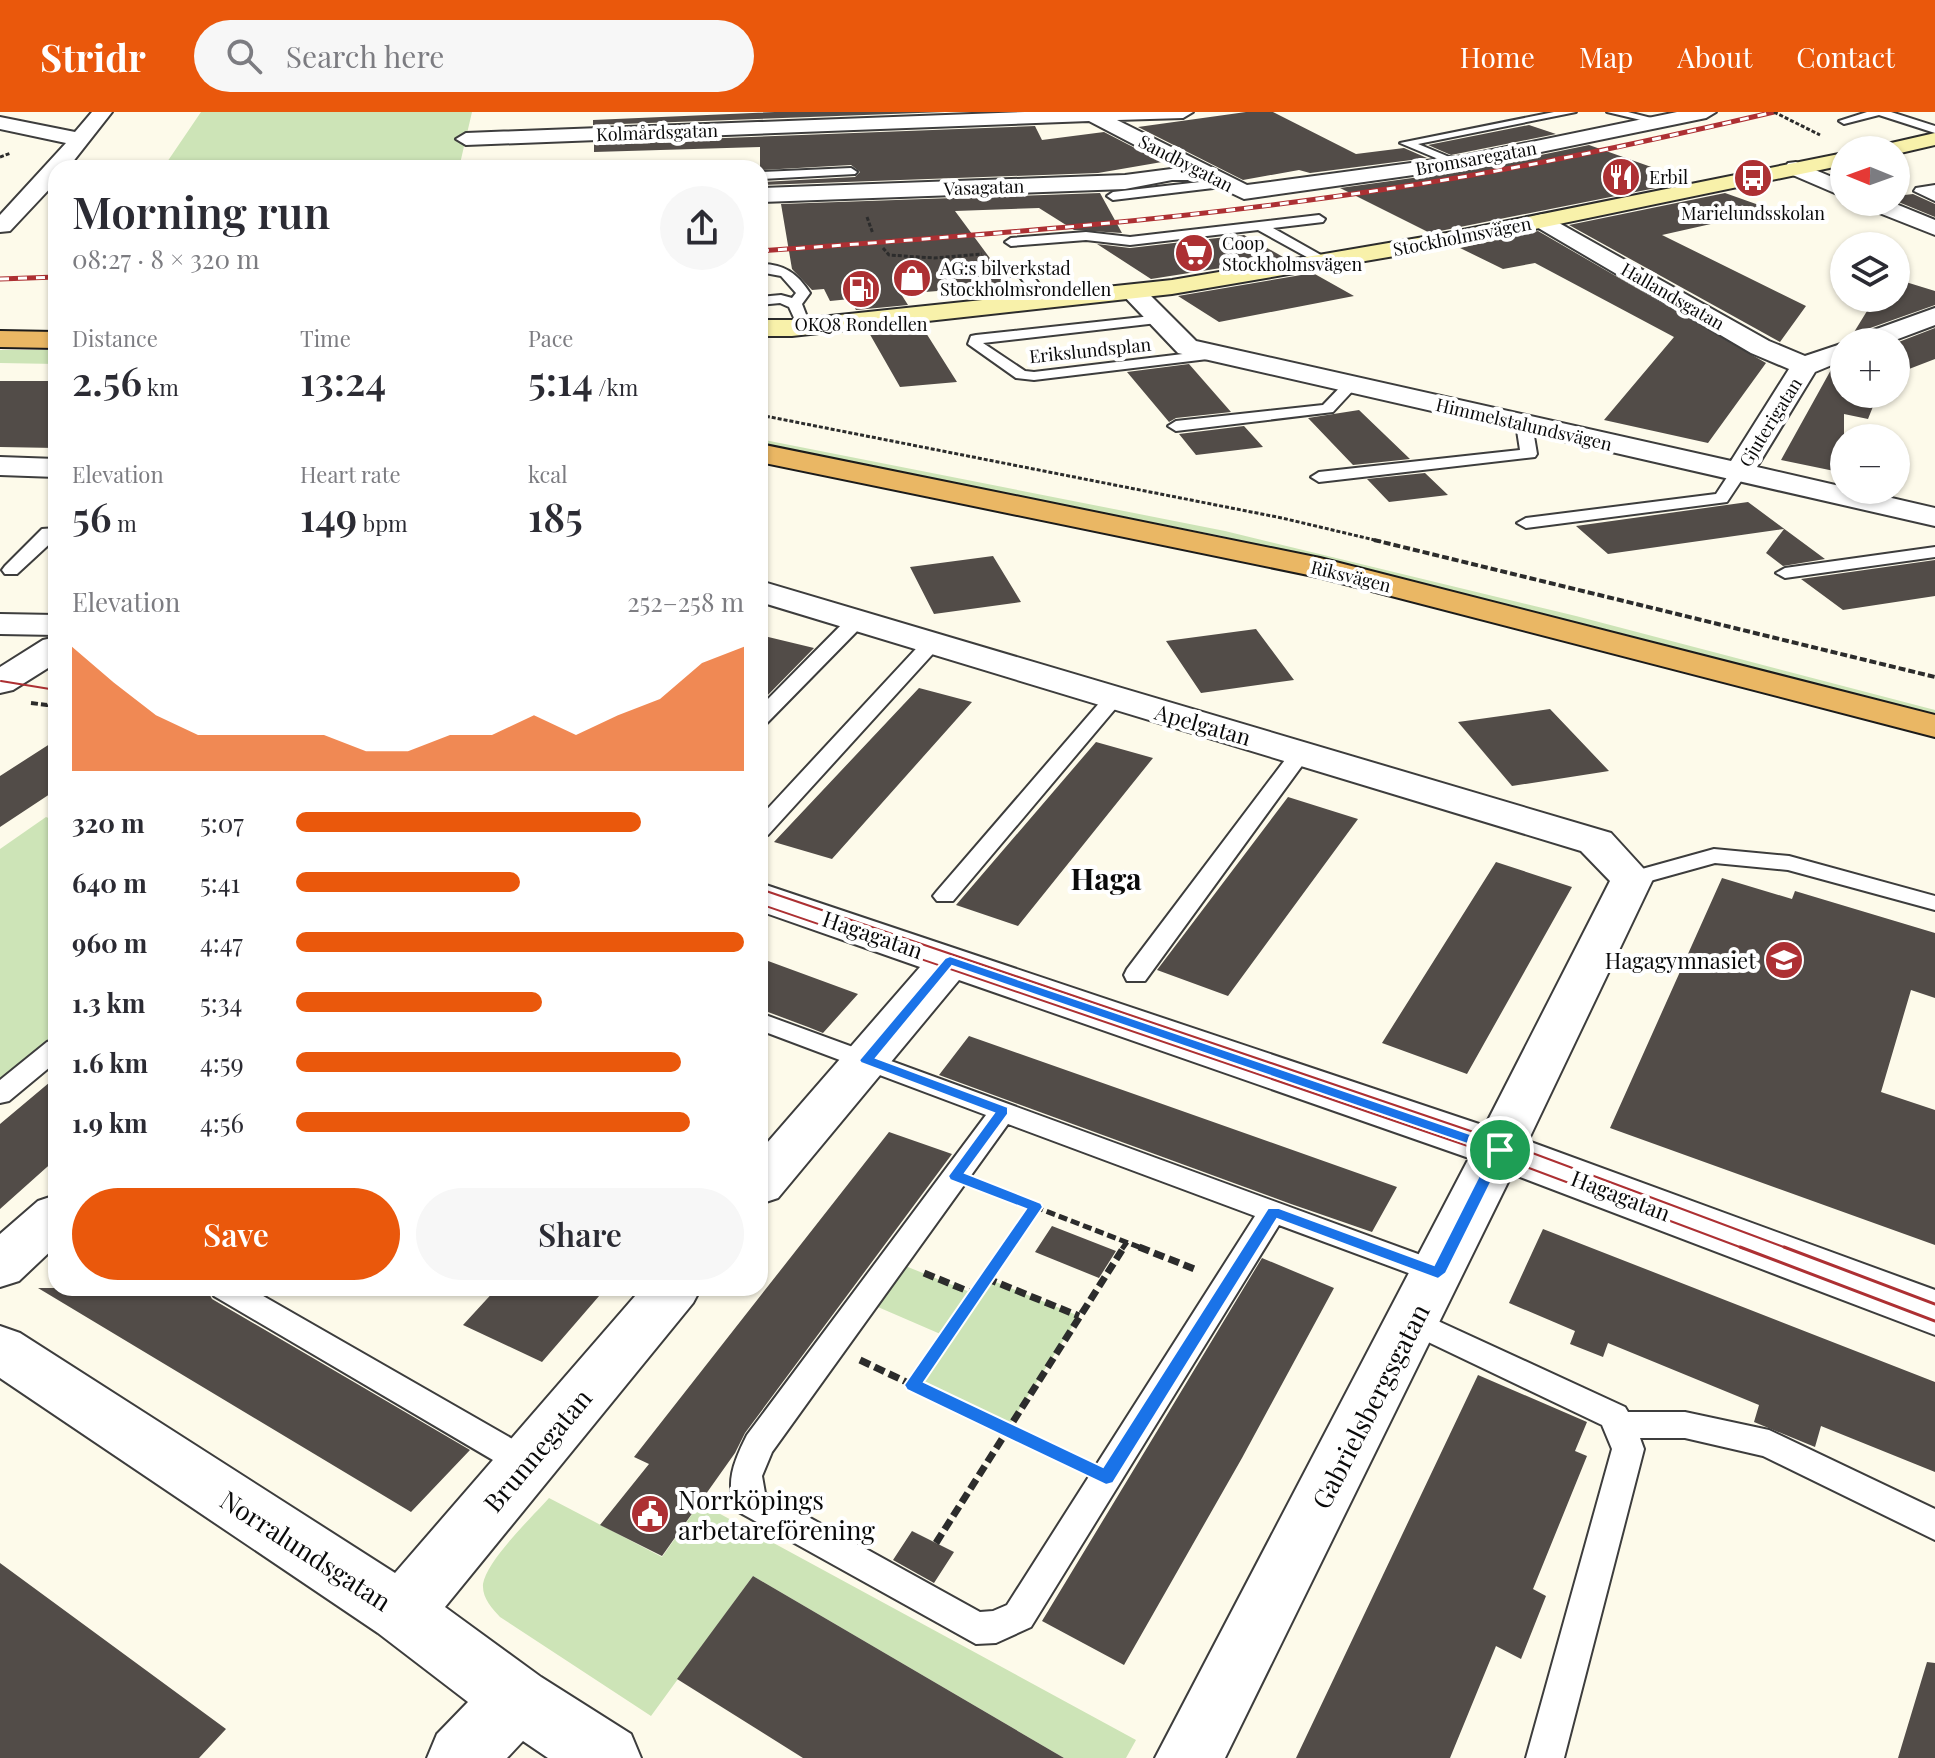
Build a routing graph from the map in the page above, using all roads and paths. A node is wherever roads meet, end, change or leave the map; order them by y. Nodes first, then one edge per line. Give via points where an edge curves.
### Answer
1 (102, 112) edge
2 (472, 112) edge
3 (1183, 112) edge
4 (1612, 112) edge
5 (1706, 112) edge
6 (1774, 112) edge
7 (1880, 112) edge
8 (1564, 113) edge
9 (1089, 114) edge
10 (837, 119) edge
11 (1844, 121) dead end
12 (1662, 122) junction
13 (0, 123) edge
14 (1935, 130) edge
15 (1820, 135) dead end
16 (77, 139) junction
17 (1935, 139) edge
18 (1910, 144) edge
19 (62, 160) edge
20 (1830, 162) edge
21 (1455, 163) junction
22 (1796, 168) junction
23 (48, 178) edge
24 (854, 182) junction
25 (1226, 183) junction
26 (1830, 184) edge
27 (768, 186) edge
28 (1935, 189) edge
29 (1113, 196) dead end
30 (1935, 197) edge
31 (866, 212) joint
32 (1909, 216) edge
33 (1319, 219) dead end
34 (1543, 221) junction
35 (33, 224) dead end
36 (1933, 225) edge
37 (1, 226) edge
38 (1262, 227) junction
39 (873, 234) dead end
40 (1011, 242) dead end
41 (1323, 262) junction
42 (768, 268) edge
43 (1000, 271) dead end
44 (1134, 293) junction
45 (768, 300) edge
46 (1046, 302) junction
47 (797, 319) junction
48 (1161, 319) junction
49 (1931, 320) edge
50 (0, 326) edge
51 (48, 326) edge
52 (768, 326) edge
53 (1907, 328) edge
54 (768, 331) edge
55 (0, 339) edge
56 (48, 340) edge
57 (1216, 354) junction
58 (1830, 356) edge
59 (1805, 366) junction
60 (1351, 384) junction
61 (768, 417) edge
62 (1524, 424) junction
63 (1176, 426) dead end
64 (768, 434) edge
65 (768, 455) edge
66 (0, 466) edge
67 (48, 468) edge
68 (1739, 472) junction
69 (1319, 477) dead end
70 (1935, 517) edge
71 (1526, 523) dead end
72 (48, 533) edge
73 (1935, 552) edge
74 (11, 570) dead end
75 (1785, 573) dead end
76 (768, 593) edge
77 (858, 619) junction
78 (0, 624) edge
79 (48, 625) edge
80 (933, 642) junction
81 (48, 653) edge
82 (1935, 677) edge
83 (5, 678) edge
84 (48, 684) edge
85 (1114, 698) junction
86 (1935, 698) edge
87 (768, 711) edge
88 (1935, 726) edge
89 (1301, 752) junction
90 (768, 821) edge
91 (1632, 879) junction
92 (945, 896) dead end
93 (768, 899) edge
94 (1935, 903) edge
95 (950, 961) junction
96 (1136, 975) dead end
97 (768, 1024) edge
98 (48, 1055) edge
99 (866, 1060) junction
100 (0, 1094) edge
101 (1003, 1111) junction
102 (1500, 1150) junction
103 (768, 1176) edge
104 (956, 1176) junction
105 (1036, 1207) junction
106 (1273, 1212) junction
107 (48, 1222) edge
108 (1127, 1242) junction
109 (893, 1261) junction
110 (0, 1266) edge
111 (1438, 1273) junction
112 (986, 1278) junction
113 (1229, 1282) junction
114 (975, 1294) junction
115 (238, 1296) edge
116 (667, 1296) edge
117 (1935, 1313) edge
118 (1079, 1316) junction
119 (1414, 1322) junction
120 (830, 1346) junction
121 (0, 1349) edge
122 (913, 1385) junction
123 (1618, 1425) junction
124 (1006, 1430) junction
125 (526, 1463) junction
126 (1106, 1477) junction
127 (1935, 1525) edge
128 (936, 1543) dead end
129 (401, 1612) junction
130 (517, 1699) junction
131 (461, 1758) edge
132 (607, 1758) edge
133 (1189, 1758) edge
134 (1545, 1758) edge

1 - 16 street
2 - 10 street, Kolmårdsgatan via 464,146
3 - 9 street, Kolmårdsgatan
4 - 12 lane
5 - 12 street, Bromsaregatan
6 - 15 path, bridge
7 - 11 lane
7 - 14 lane
8 - 21 lane via 1406,143
9 - 10 street, Kolmårdsgatan
9 - 25 street, Sandbygatan
10 - 24 street
12 - 21 street, Bromsaregatan
13 - 16 street
16 - 19 street
17 - 18 main road
20 - 22 main road, Stockholmsvägen
21 - 25 street, Bromsaregatan
22 - 26 street
22 - 34 main road, Stockholmsvägen
23 - 37 street
24 - 25 street, Vasagatan via 1125,182 1172,174
24 - 27 street, Vasagatan
24 - 31 street
25 - 29 lane
28 - 30 lane via 1920,191
31 - 39 path
32 - 36 street
33 - 38 lane
34 - 41 main road, Stockholmsvägen
34 - 59 street, Hallandsgatan via 1760,347
35 - 37 street
38 - 40 lane via 1130,241
38 - 41 lane
41 - 44 main road, Stockholmsvägen
42 - 47 lane via 791,274 803,293
43 - 46 lane via 1024,274
44 - 46 main road, Stockholmsvägen
44 - 48 street, Himmelstalundsvägen
45 - 47 lane via 781,299
46 - 47 main road, Stockholmsvägen
47 - 52 main road, Stockholmsvägen
47 - 54 main road, Stockholmsvägen
48 - 57 street, Himmelstalundsvägen via 1187,347
48 - 57 lane, Erikslundsplan via 976,339 975,344 1021,375 1034,376
49 - 53 street
50 - 51 highway
55 - 56 highway
57 - 60 street, Himmelstalundsvägen
58 - 59 street, Gjuterigatan
59 - 68 street, Gjuterigatan
60 - 62 street, Himmelstalundsvägen
60 - 63 lane via 1328,409
61 - 82 path via 1282,518
62 - 68 street, Himmelstalundsvägen
62 - 69 lane via 1529,454
64 - 86 highway, Riksvägen via 1318,544
65 - 88 highway, Riksvägen via 1320,568
66 - 67 street
68 - 70 street, Himmelstalundsvägen
68 - 71 lane via 1721,498
72 - 74 lane
73 - 75 lane
76 - 77 street, Apelgatan
77 - 80 street, Apelgatan
77 - 87 lane
78 - 79 street
80 - 85 street, Apelgatan
80 - 90 lane
81 - 83 street
83 - 84 street
85 - 89 street, Apelgatan
85 - 92 lane
89 - 91 street, Apelgatan via 1596,842
89 - 96 lane
91 - 94 lane via 1714,856 1789,863
91 - 102 street, Gabrielsbergsgatan
93 - 95 street, Hagagatan
95 - 99 street
95 - 102 street, Hagagatan
97 - 99 lane
98 - 100 lane
99 - 101 lane
99 - 103 street
101 - 104 lane
101 - 106 lane
102 - 111 street, Gabrielsbergsgatan
102 - 117 street, Hagagatan
104 - 105 path
104 - 109 lane
105 - 108 path
105 - 112 path
106 - 111 lane
106 - 113 lane
107 - 110 street
108 - 113 path
108 - 118 path
109 - 114 path
109 - 120 lane
111 - 119 street, Gabrielsbergsgatan
112 - 114 path
112 - 118 path
113 - 126 lane
114 - 122 path
115 - 125 lane
116 - 125 street, Brunnegatan
118 - 124 path
119 - 123 lane via 1614,1416
119 - 133 street, Gabrielsbergsgatan
120 - 122 path
120 - 126 lane via 758,1445 746,1476 749,1501 976,1628 996,1627 1019,1616
121 - 129 street, Norralundsgatan
122 - 124 path
123 - 127 lane via 1685,1425 1769,1444
123 - 134 lane via 1628,1449
124 - 126 path
124 - 128 path
125 - 129 street, Brunnegatan
129 - 130 street, Norralundsgatan
130 - 131 street
130 - 132 street, Norralundsgatan

